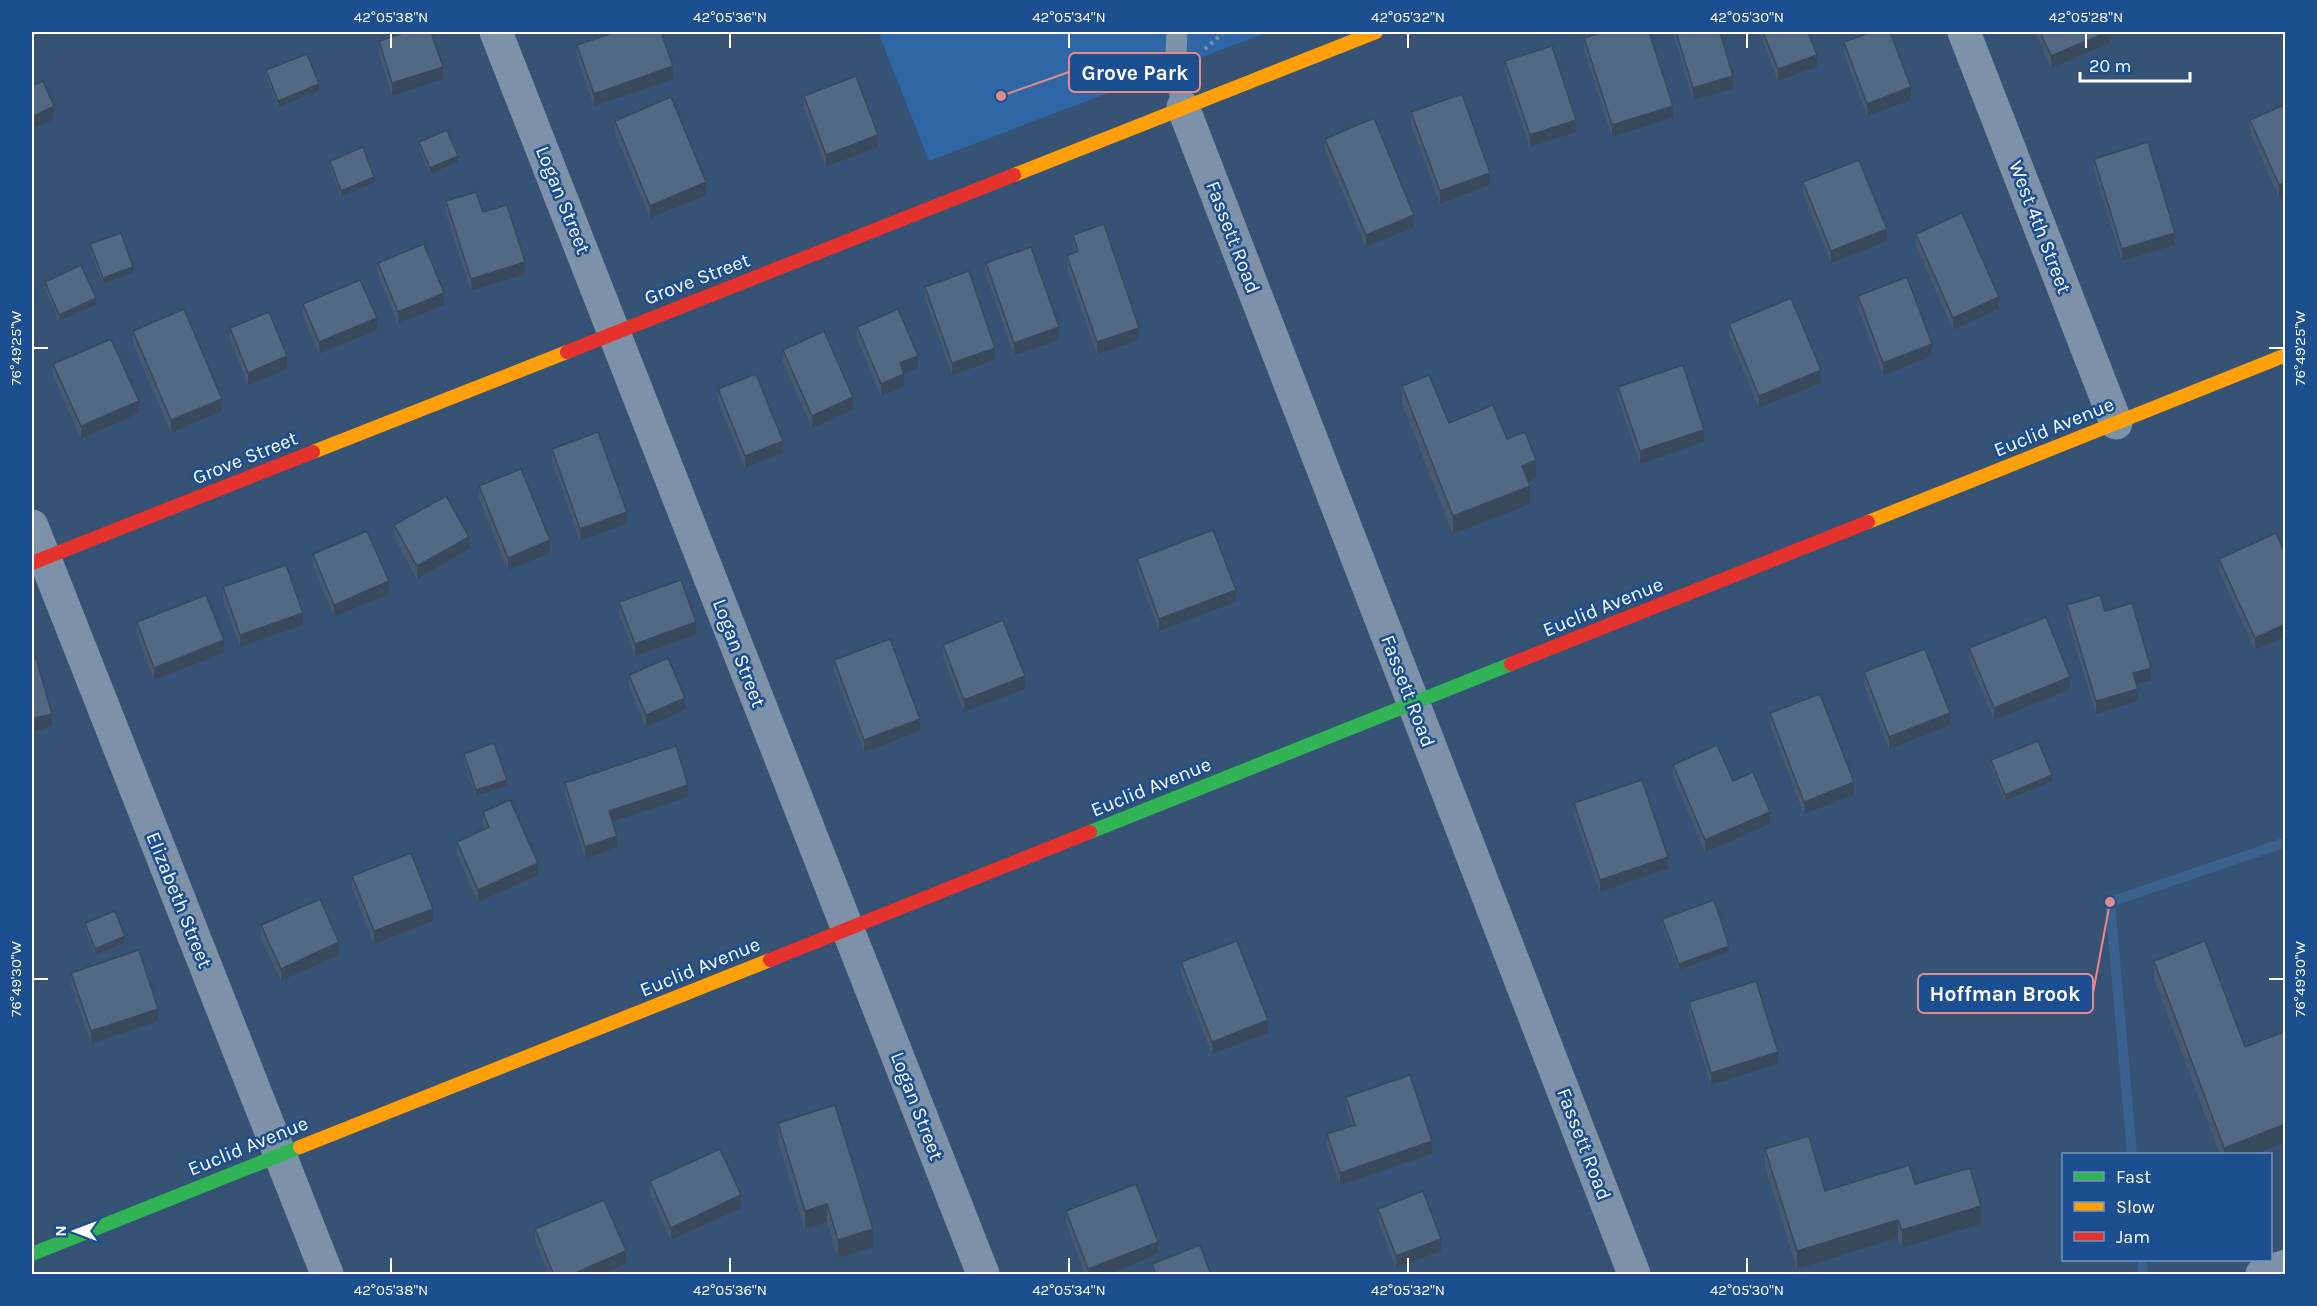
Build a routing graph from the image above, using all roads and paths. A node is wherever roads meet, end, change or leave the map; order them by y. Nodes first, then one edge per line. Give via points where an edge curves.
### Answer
1 (496, 32) edge
2 (1177, 32) edge
3 (1376, 32) edge
4 (1964, 32) edge
5 (1183, 107) junction
6 (615, 332) junction
7 (2286, 355) edge
8 (2116, 423) junction
9 (32, 526) edge
10 (38, 560) edge
11 (1413, 704) junction
12 (847, 929) junction
13 (280, 1155) junction
14 (32, 1254) edge
15 (2286, 1266) edge
16 (327, 1275) edge
17 (983, 1275) edge
18 (1634, 1275) edge
19 (2262, 1275) edge

1 - 6 street, Logan Street
2 - 5 lane via 1175,74
3 - 5 street, Grove Street
4 - 8 street, West 4th Street
5 - 6 street, Grove Street
5 - 11 street, Fassett Road
6 - 10 street, Grove Street
6 - 12 street, Logan Street
7 - 8 street, Euclid Avenue
8 - 11 street, Euclid Avenue
9 - 10 street, Elizabeth Street
10 - 13 street, Elizabeth Street
11 - 12 street, Euclid Avenue
11 - 18 street, Fassett Road
12 - 13 street, Euclid Avenue
12 - 17 street, Logan Street
13 - 14 street, Euclid Avenue
13 - 16 street, Elizabeth Street
15 - 19 street

